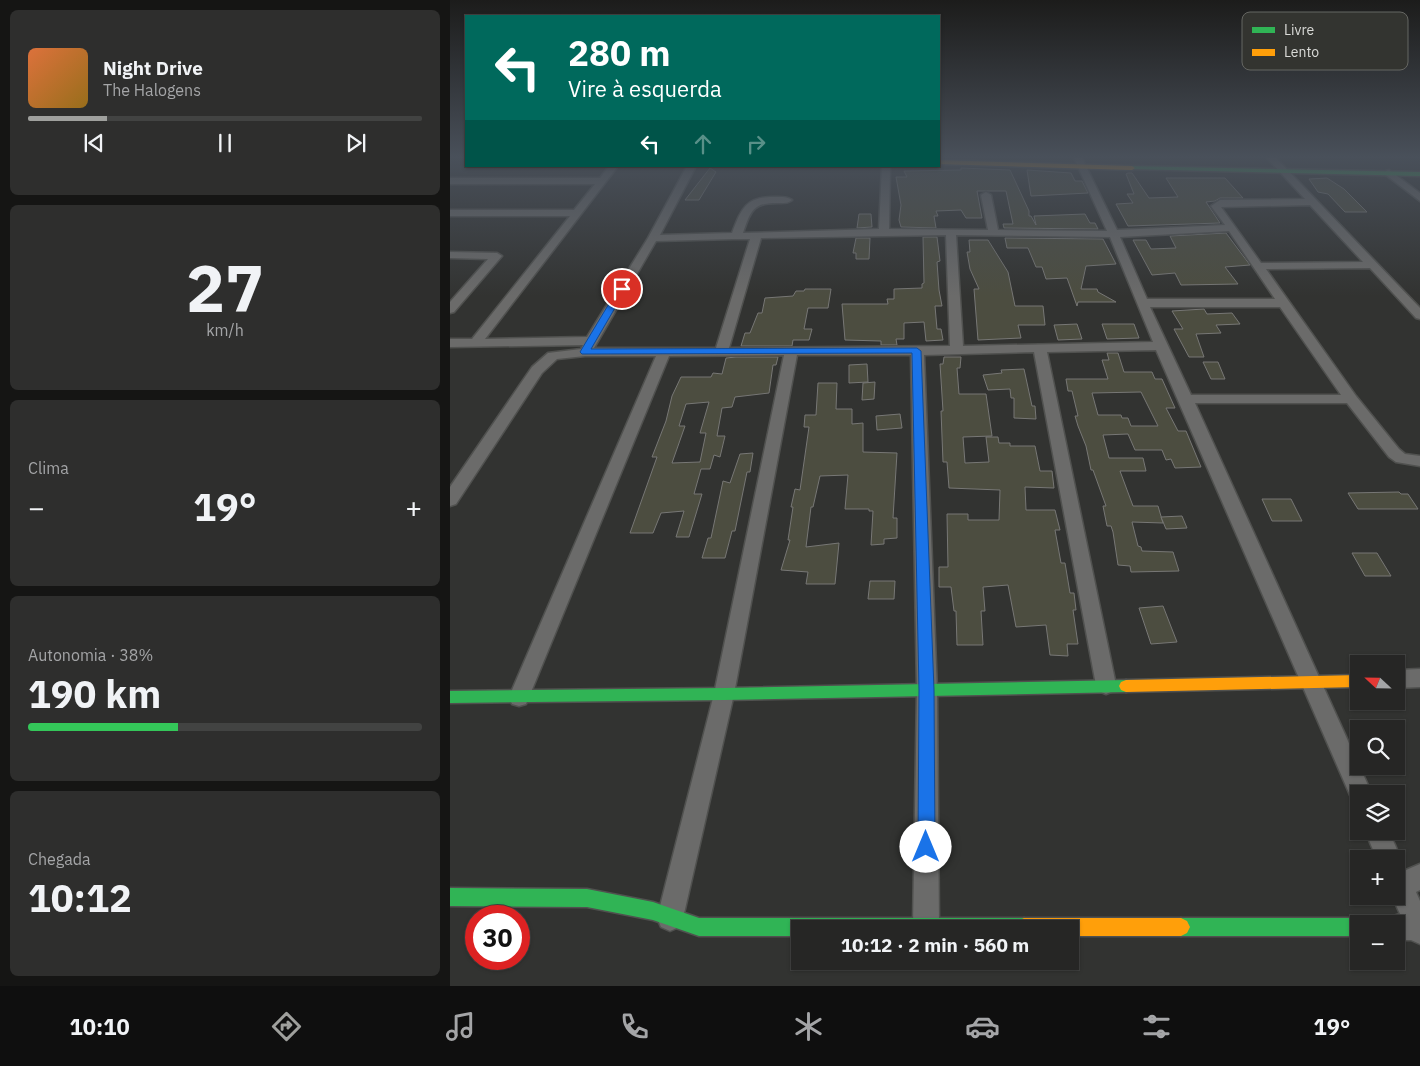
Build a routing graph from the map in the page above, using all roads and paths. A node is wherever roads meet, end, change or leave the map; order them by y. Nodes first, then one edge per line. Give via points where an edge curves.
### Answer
1 (584, 204) edge
2 (671, 204) edge
3 (751, 204) edge
4 (885, 204) edge
5 (988, 204) edge
6 (1100, 204) edge
7 (1216, 204) edge
8 (1314, 204) edge
9 (450, 213) edge
10 (577, 213) junction
11 (1232, 228) junction
12 (884, 232) junction
13 (951, 233) junction
14 (994, 234) junction
15 (1114, 234) junction
16 (756, 236) junction
17 (736, 237) junction
18 (653, 238) junction
19 (450, 255) edge
20 (1372, 265) junction
21 (1258, 266) junction
22 (1144, 303) junction
23 (1284, 303) junction
24 (450, 309) edge
25 (1420, 315) edge
26 (476, 342) junction
27 (450, 343) edge
28 (588, 346) junction
29 (1161, 346) junction
30 (957, 349) junction
31 (1040, 349) junction
32 (791, 351) junction
33 (917, 351) junction
34 (664, 352) junction
35 (721, 352) junction
36 (1186, 398) junction
37 (1351, 399) junction
38 (1420, 461) edge
39 (450, 500) edge
40 (1420, 678) edge
41 (1405, 679) edge
42 (1350, 681) edge
43 (1313, 683) junction
44 (1106, 685) junction
45 (927, 690) junction
46 (724, 694) junction
47 (450, 697) edge
48 (518, 697) junction
49 (1357, 785) edge
50 (1406, 879) edge
51 (450, 897) edge
52 (670, 918) junction
53 (926, 920) edge
54 (791, 926) edge
55 (1079, 926) edge
56 (1350, 927) edge
57 (1411, 928) edge

1 - 10 street
2 - 18 street
3 - 17 street
4 - 12 street
5 - 14 street
6 - 15 street
7 - 11 street
8 - 20 street
9 - 10 street
10 - 26 street
11 - 15 street
11 - 21 street
12 - 13 street
12 - 16 street
13 - 14 street
13 - 30 street
14 - 15 street
15 - 22 street
16 - 17 street
16 - 35 street
17 - 18 street
18 - 28 street
19 - 24 street via 497,256
20 - 21 street
20 - 25 street
21 - 23 street
22 - 23 street
22 - 29 street
23 - 37 street
26 - 27 street
26 - 28 street
28 - 34 street
28 - 39 street via 553,356 537,370
29 - 31 street
29 - 36 street
30 - 31 street
30 - 33 street
31 - 44 street
32 - 33 street
32 - 35 street
32 - 46 street
33 - 45 street
34 - 35 street
34 - 48 street
36 - 37 street
36 - 43 street
37 - 38 street via 1394,453 1401,458
40 - 41 street
42 - 43 street
43 - 44 street
43 - 49 street
44 - 45 street
45 - 46 street
45 - 53 street
46 - 48 street
46 - 52 street
47 - 48 street
50 - 57 street
51 - 52 street via 588,898 653,911
52 - 54 street via 692,926
55 - 56 street

